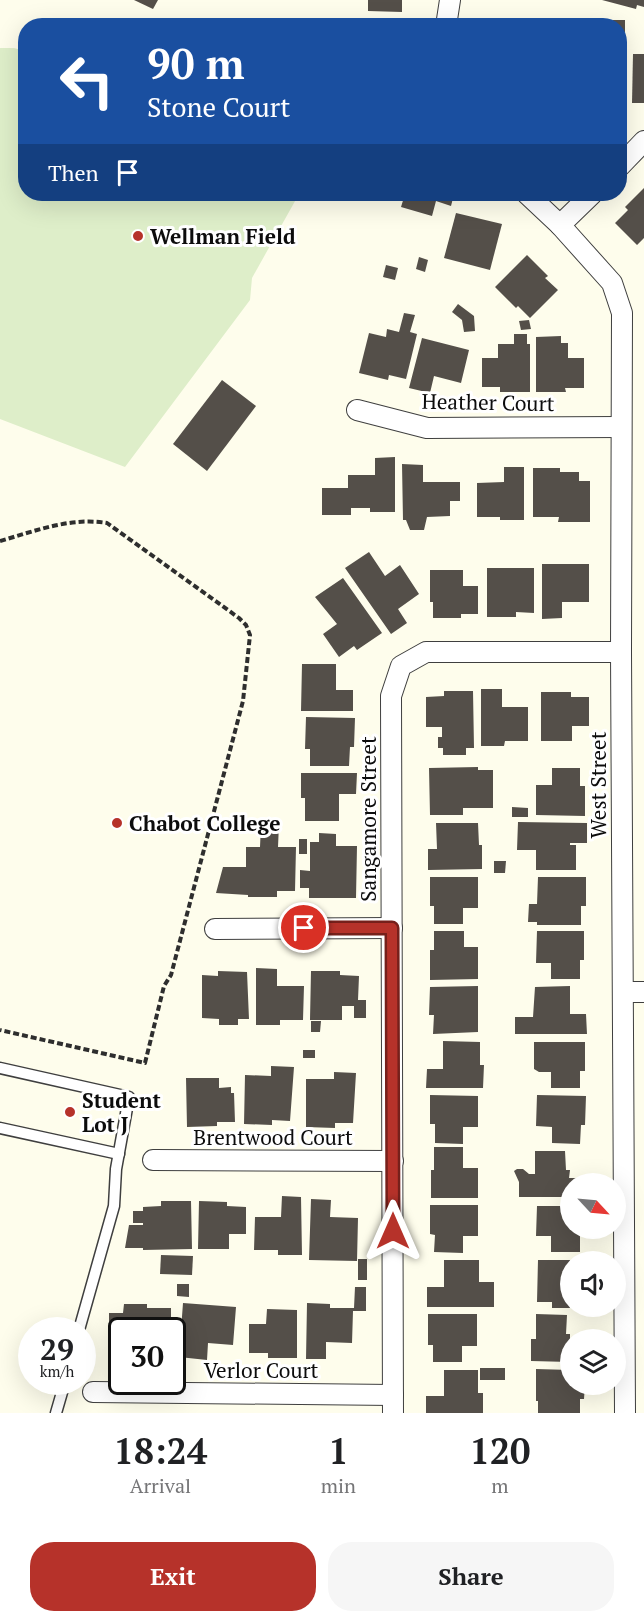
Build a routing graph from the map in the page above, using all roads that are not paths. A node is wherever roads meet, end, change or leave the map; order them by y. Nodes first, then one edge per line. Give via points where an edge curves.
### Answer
1 (450, 0) edge
2 (447, 18) edge
3 (644, 141) edge
4 (627, 159) edge
5 (534, 201) edge
6 (585, 201) edge
7 (560, 225) junction
8 (357, 410) dead end
9 (620, 427) junction
10 (621, 652) junction
11 (392, 928) junction
12 (215, 929) dead end
13 (624, 992) junction
14 (644, 992) edge
15 (0, 1068) edge
16 (0, 1128) edge
17 (119, 1154) junction
18 (153, 1160) dead end
19 (393, 1161) junction
20 (83, 1317) edge
21 (96, 1392) edge
22 (61, 1395) edge
23 (393, 1404) edge
24 (56, 1413) edge
25 (625, 1413) edge

1 - 2 street
3 - 4 street
5 - 7 street, West Street
6 - 7 street
7 - 9 street, West Street via 612,283 622,313
8 - 9 street, Heather Court via 427,428
9 - 10 street, West Street
10 - 11 street, Sangamore Street via 426,652 401,666 392,696
10 - 13 street, West Street
11 - 12 street
11 - 19 street, Sangamore Street
13 - 14 street
13 - 25 street, West Street
15 - 17 lane via 129,1097
16 - 17 lane
17 - 20 lane via 114,1206
18 - 19 street, Brentwood Court
19 - 23 street, Sangamore Street
21 - 23 street, Verlor Court
22 - 24 lane

